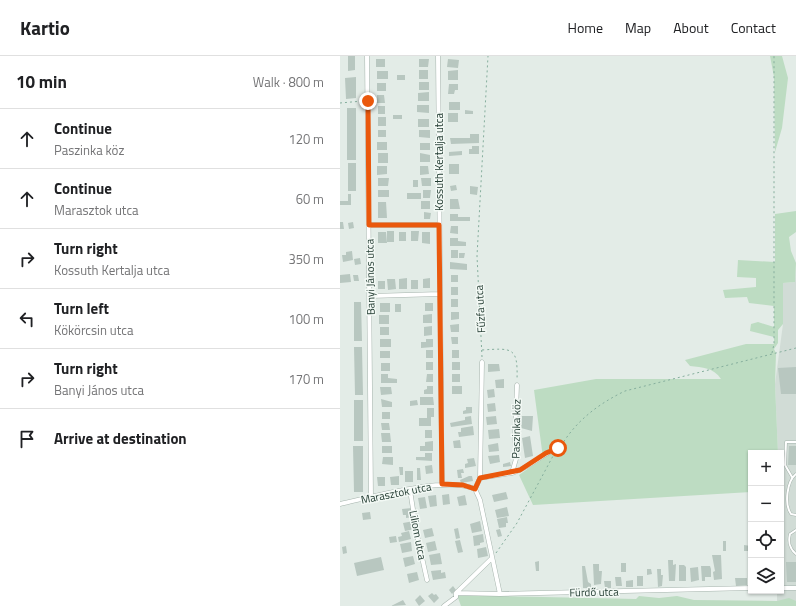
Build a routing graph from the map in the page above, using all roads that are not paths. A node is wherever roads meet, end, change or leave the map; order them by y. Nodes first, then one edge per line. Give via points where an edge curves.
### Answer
1 (367, 56) edge
2 (438, 56) edge
3 (369, 225) junction
4 (439, 225) junction
5 (440, 294) junction
6 (370, 296) junction
7 (482, 362) road end
8 (517, 385) road end
9 (796, 442) edge
10 (558, 448) road end
11 (512, 473) junction
12 (796, 474) edge
13 (792, 477) junction
14 (480, 478) junction
15 (442, 484) junction
16 (475, 489) junction
17 (410, 490) junction
18 (371, 497) junction
19 (340, 504) edge
20 (796, 515) edge
21 (796, 530) edge
22 (796, 554) edge
23 (492, 558) junction
24 (427, 580) dead end
25 (748, 588) edge
26 (784, 588) edge
27 (796, 588) edge
28 (456, 593) junction
29 (500, 594) junction
30 (444, 606) edge

1 - 3 street, Banyi János utca
2 - 4 street, Kossuth Kertalja utca
3 - 4 street
3 - 6 street, Banyi János utca
4 - 5 street, Kossuth Kertalja utca
5 - 6 street
5 - 15 street, Kossuth Kertalja utca
6 - 18 street, Banyi János utca
7 - 14 street
8 - 11 street, Paszinka köz via 516,459
9 - 13 lane via 786,442 785,465
10 - 11 street, Paszinka köz
11 - 14 street, Paszinka köz
12 - 13 lane
13 - 20 lane via 789,483 788,510
14 - 16 street
15 - 16 street, Marasztok utca via 463,485
15 - 17 street, Marasztok utca
16 - 23 street via 480,500
17 - 18 street, Marasztok utca
17 - 24 street, Liliom utca
18 - 19 street, Marasztok utca
21 - 22 lane via 790,534 788,541 791,550
23 - 28 street
23 - 29 street
25 - 29 street, Fürdő utca
26 - 27 street
28 - 29 street, Fürdő utca
28 - 30 street via 456,597

